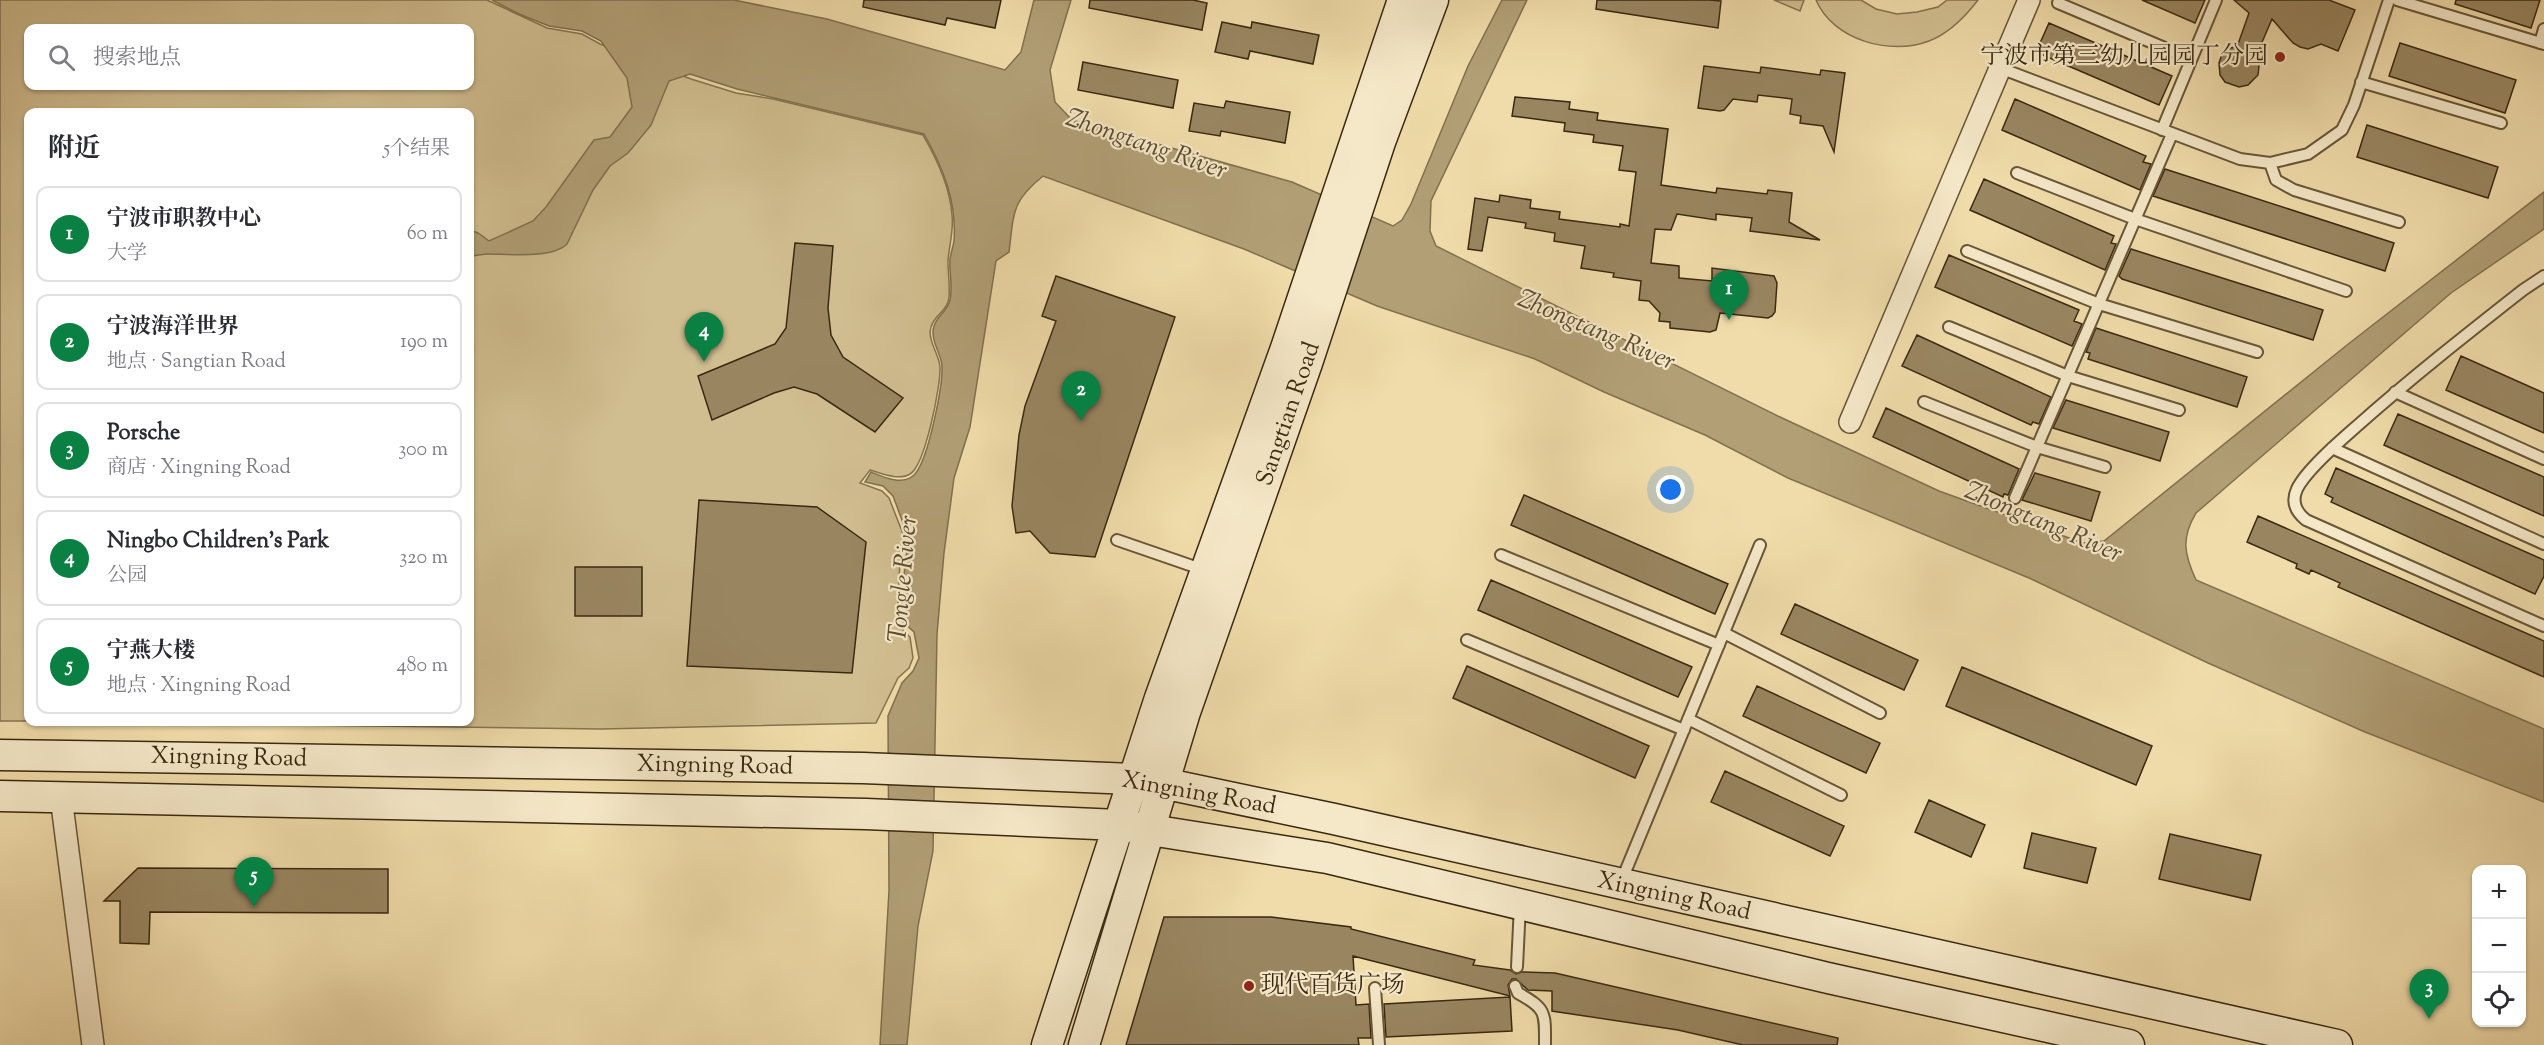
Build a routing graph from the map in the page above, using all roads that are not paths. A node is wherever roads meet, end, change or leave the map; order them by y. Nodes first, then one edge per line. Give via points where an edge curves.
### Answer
1 (1403, 0) edge
2 (1433, 0) edge
3 (2029, 0) edge
4 (2216, 0) edge
5 (2388, 0) edge
6 (2397, 0) edge
7 (2058, 3) dead end
8 (2544, 29) edge
9 (2542, 43) edge
10 (2191, 59) junction
11 (2000, 68) junction
12 (2361, 82) junction
13 (2501, 123) dead end
14 (2167, 132) junction
15 (1369, 137) junction
16 (2270, 163) junction
17 (2017, 173) dead end
18 (2135, 219) junction
19 (2399, 222) dead end
20 (1967, 251) dead end
21 (2544, 276) edge
22 (2346, 291) dead end
23 (2099, 304) junction
24 (1949, 327) dead end
25 (2257, 352) dead end
26 (1296, 356) junction
27 (2068, 376) junction
28 (2395, 392) junction
29 (1924, 402) dead end
30 (2179, 410) dead end
31 (1851, 422) dead end
32 (2037, 447) junction
33 (2331, 448) junction
34 (2544, 459) edge
35 (2105, 467) dead end
36 (2016, 498) dead end
37 (1116, 540) dead end
38 (2544, 544) edge
39 (1760, 545) dead end
40 (1501, 555) dead end
41 (1206, 571) junction
42 (2544, 626) edge
43 (1724, 633) junction
44 (1467, 640) dead end
45 (1719, 645) junction
46 (1880, 713) dead end
47 (1686, 724) junction
48 (0, 755) edge
49 (1148, 781) junction
50 (1841, 795) dead end
51 (0, 796) edge
52 (62, 797) junction
53 (1119, 825) junction
54 (1148, 830) junction
55 (1619, 885) junction
56 (1520, 905) junction
57 (1517, 967) dead end
58 (1515, 986) dead end
59 (1375, 988) dead end
60 (93, 1045) edge
61 (1047, 1045) edge
62 (1083, 1045) edge
63 (1379, 1045) edge
64 (1545, 1045) edge
65 (2129, 1045) edge
66 (2337, 1045) edge

1 - 15 main road, Sangtian Road
2 - 15 main road, Sangtian Road
3 - 11 street
4 - 10 lane
5 - 12 lane
6 - 9 lane
7 - 10 lane
8 - 9 lane
10 - 14 lane
11 - 14 lane
11 - 31 street
12 - 13 lane
12 - 16 lane via 2342,130 2308,154
14 - 16 lane via 2240,159
14 - 18 lane
15 - 26 main road, Sangtian Road
16 - 19 lane via 2276,180 2294,190
17 - 18 lane
18 - 22 lane
18 - 23 lane
20 - 23 lane
21 - 28 lane
23 - 25 lane
23 - 27 lane
24 - 27 lane
26 - 41 main road, Sangtian Road
26 - 49 main road, Sangtian Road
27 - 30 lane
27 - 32 lane
28 - 33 lane
28 - 34 lane
29 - 32 lane
32 - 35 lane
32 - 36 lane
33 - 38 lane
33 - 42 lane via 2297,488 2296,513
37 - 41 lane
39 - 43 lane
40 - 45 lane
41 - 49 main road, Sangtian Road
43 - 45 lane
43 - 46 lane
44 - 47 lane
45 - 47 lane
47 - 50 lane
47 - 55 lane
48 - 49 main road, Xingning Road via 863,768
49 - 53 main road, Sangtian Road
49 - 54 main road, Sangtian Road
49 - 55 main road, Xingning Road
51 - 52 main road, Xingning Road
52 - 53 main road, Xingning Road via 949,816
52 - 60 street
53 - 54 main road, Xingning Road
53 - 61 main road, Sangtian Road
54 - 56 main road, Xingning Road via 1327,858
54 - 62 main road, Sangtian Road
55 - 66 main road, Xingning Road
56 - 57 lane
56 - 65 main road, Xingning Road
58 - 64 lane via 1518,993 1542,1011
59 - 63 lane

